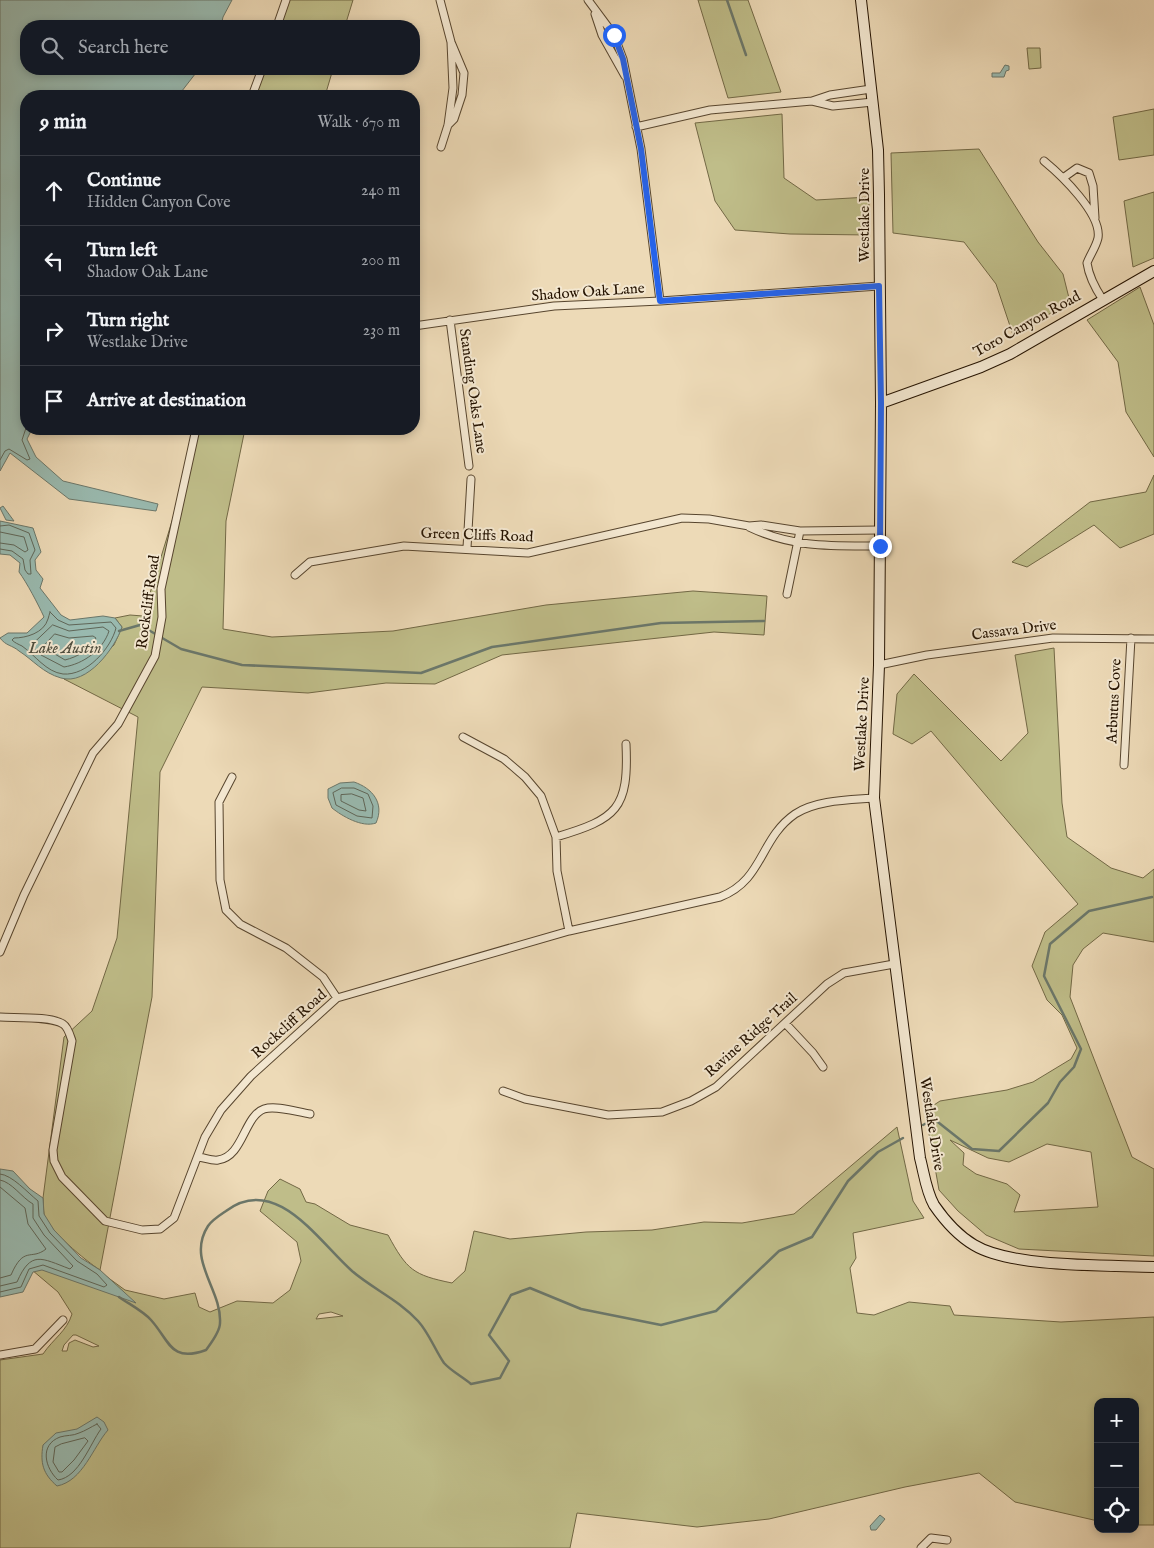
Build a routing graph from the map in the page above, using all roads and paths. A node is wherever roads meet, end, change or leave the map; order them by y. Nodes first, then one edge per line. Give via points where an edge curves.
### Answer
1 (286, 0) edge
2 (440, 0) edge
3 (588, 0) edge
4 (861, 0) edge
5 (279, 20) edge
6 (451, 42) junction
7 (260, 75) edge
8 (871, 89) junction
9 (254, 90) edge
10 (812, 102) junction
11 (873, 102) junction
12 (448, 125) junction
13 (636, 128) junction
14 (441, 147) dead end
15 (1044, 161) dead end
16 (1063, 178) junction
17 (1095, 219) junction
18 (1154, 271) edge
19 (879, 286) junction
20 (1103, 300) junction
21 (660, 301) junction
22 (450, 320) junction
23 (420, 325) edge
24 (881, 403) junction
25 (195, 435) edge
26 (469, 466) dead end
27 (471, 479) dead end
28 (749, 526) junction
29 (800, 530) junction
30 (880, 530) junction
31 (797, 543) junction
32 (880, 546) junction
33 (467, 548) junction
34 (295, 575) dead end
35 (787, 594) dead end
36 (1131, 638) junction
37 (1154, 639) edge
38 (879, 665) junction
39 (463, 737) dead end
40 (626, 744) dead end
41 (1124, 765) dead end
42 (232, 778) dead end
43 (874, 798) junction
44 (556, 837) junction
45 (569, 932) junction
46 (0, 952) edge
47 (894, 964) junction
48 (338, 998) junction
49 (0, 1017) edge
50 (785, 1023) junction
51 (823, 1067) dead end
52 (503, 1091) dead end
53 (310, 1114) dead end
54 (199, 1157) junction
55 (1154, 1267) edge
56 (63, 1320) dead end
57 (0, 1355) edge
58 (947, 1540) dead end
59 (921, 1548) edge

1 - 5 street
2 - 6 street
3 - 13 street via 602,35 625,76
4 - 8 street, Westlake Drive
6 - 12 street via 453,88
6 - 12 street via 465,80 457,110
7 - 9 street
8 - 10 street via 830,95
8 - 11 street, Westlake Drive
10 - 11 street via 833,106
10 - 13 street via 710,110
11 - 19 street, Westlake Drive via 880,195
12 - 14 street
13 - 21 street
15 - 16 street
16 - 17 street
16 - 17 street via 1077,168 1089,173
17 - 20 street via 1098,236 1087,263 1090,277
18 - 20 street, Toro Canyon Road
19 - 21 street, Shadow Oak Lane
19 - 24 street, Westlake Drive
20 - 24 street, Toro Canyon Road via 1002,357
21 - 22 street, Shadow Oak Lane via 554,306
22 - 23 street, Shadow Oak Lane
22 - 26 street, Standing Oaks Lane
24 - 30 street, Westlake Drive
25 - 46 street, Rockcliff Road via 161,589 162,616 154,656 118,724 93,753
27 - 33 street
28 - 29 street, Green Cliffs Road
28 - 31 street, Green Cliffs Road
28 - 33 street, Green Cliffs Road via 682,518 528,553
29 - 30 street, Green Cliffs Road
29 - 31 street
30 - 32 street, Westlake Drive
31 - 32 street, Green Cliffs Road
31 - 35 street
32 - 38 street, Westlake Drive
33 - 34 street, Green Cliffs Road via 404,546 310,562
36 - 37 street, Cassava Drive
36 - 38 street, Cassava Drive via 1053,638 927,655
36 - 41 street, Arbutus Cove
38 - 43 street, Westlake Drive
39 - 44 street via 504,759 526,777 541,796
40 - 44 street via 627,778 620,801 606,818 587,828
42 - 48 street via 219,802 220,880 226,910 240,924 286,948 308,965 323,977
43 - 45 street, Rockcliff Road via 839,801 796,813 770,838 753,874 735,891
43 - 47 street, Westlake Drive
44 - 45 street via 557,871
45 - 48 street, Rockcliff Road
47 - 50 street, Ravine Ridge Trail via 844,973 827,984
47 - 55 street, Westlake Drive via 920,1158 928,1190 947,1223 975,1246 994,1254 1068,1263
48 - 54 street, Rockcliff Road via 251,1076 221,1110 205,1137
49 - 54 street, Rockcliff Road via 52,1020 63,1024 69,1032 72,1041 53,1150 54,1161 62,1177 105,1221 142,1230 160,1229 174,1218
50 - 51 street
50 - 52 street, Ravine Ridge Trail via 716,1087 662,1112 608,1115 524,1099
53 - 54 street via 268,1108 261,1110 230,1155 218,1161
56 - 57 street via 35,1349
58 - 59 street via 932,1538

